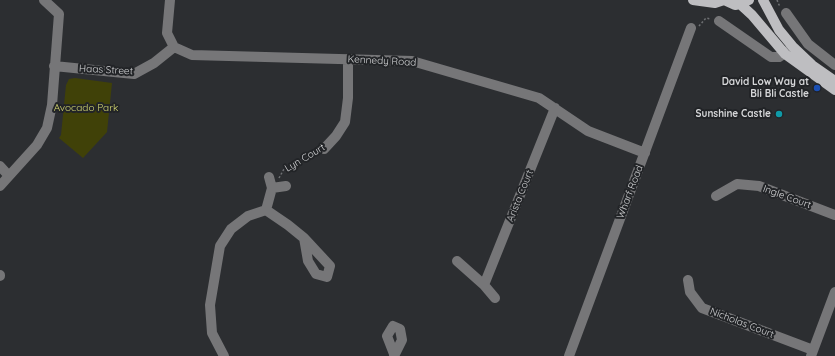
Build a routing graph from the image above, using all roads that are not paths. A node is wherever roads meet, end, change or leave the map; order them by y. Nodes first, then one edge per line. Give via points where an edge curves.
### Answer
1 (44, 0) edge
2 (170, 0) edge
3 (693, 0) edge
4 (724, 0) edge
5 (763, 0) edge
6 (744, 2) edge
7 (786, 13) dead end
8 (719, 21) road end
9 (691, 28) road end
10 (174, 47) junction
11 (793, 47) junction
12 (785, 54) junction
13 (348, 59) junction
14 (835, 65) edge
15 (54, 66) junction
16 (835, 81) edge
17 (835, 90) edge
18 (555, 108) junction
19 (324, 149) road end
20 (645, 153) junction
21 (0, 166) edge
22 (9, 176) junction
23 (269, 177) dead end
24 (0, 186) edge
25 (286, 186) dead end
26 (272, 188) junction
27 (716, 196) dead end
28 (266, 210) junction
29 (835, 215) edge
30 (304, 238) dead end
31 (457, 261) dead end
32 (688, 280) dead end
33 (484, 285) junction
34 (835, 292) edge
35 (495, 298) dead end
36 (812, 353) edge
37 (224, 356) edge
38 (569, 356) edge

1 - 15 street via 59,14
2 - 10 street via 167,33
3 - 4 main road via 715,3
4 - 6 main road via 729,3
5 - 11 main road via 779,30
6 - 12 main road
7 - 14 street via 808,44
8 - 12 street via 767,55 776,58
9 - 20 street, Wharf Road
10 - 13 street, Kennedy Road via 192,55
10 - 15 street, Haas Street via 154,64 134,74
11 - 12 street
11 - 16 main road via 812,65
12 - 17 main road
13 - 18 street, Kennedy Road via 412,61 539,98
13 - 19 street, Lyn Court via 345,122
15 - 22 street via 52,105 47,128 37,145
18 - 20 street, Kennedy Road via 588,131
18 - 33 street, Arista Court
20 - 38 street, Wharf Road
21 - 22 street
22 - 24 street
23 - 26 street
25 - 26 street
26 - 28 street
27 - 29 street, Ingle Court via 737,184 759,186
28 - 30 street
28 - 37 street via 248,216 231,229 220,246 210,305 212,333
31 - 33 street
32 - 36 street, Nicholas Court via 690,292 702,308
33 - 35 street
34 - 36 street

